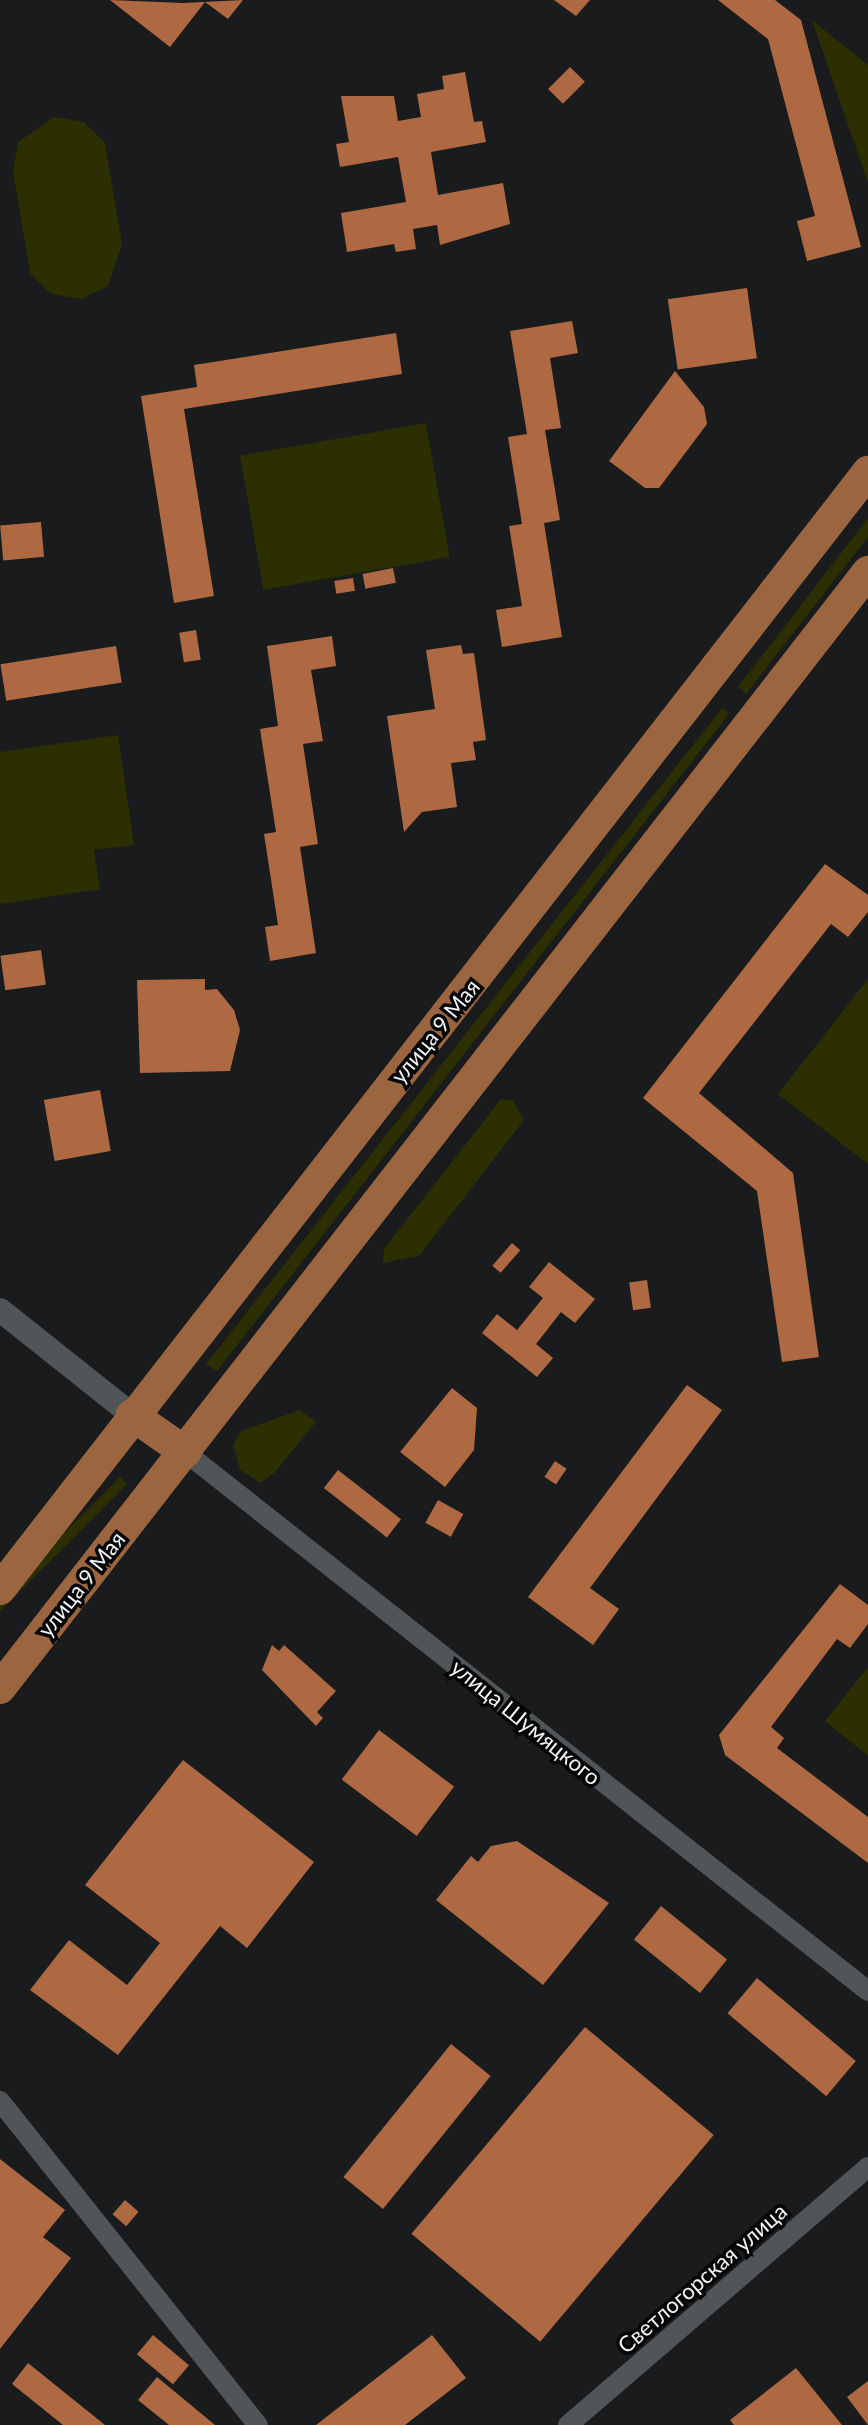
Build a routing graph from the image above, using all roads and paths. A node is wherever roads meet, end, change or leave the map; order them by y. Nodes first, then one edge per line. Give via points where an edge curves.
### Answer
1 (868, 472) edge
2 (868, 572) edge
3 (0, 1310) edge
4 (132, 1415) junction
5 (185, 1452) junction
6 (0, 1589) edge
7 (0, 1688) edge
8 (868, 1991) edge
9 (0, 2101) edge
10 (868, 2167) edge
11 (258, 2425) edge
12 (568, 2425) edge

1 - 4 main road, улица 9 Мая
2 - 5 main road, улица 9 Мая
3 - 4 street
4 - 5 main road
4 - 6 main road, улица 9 Мая
5 - 7 main road, улица 9 Мая
5 - 8 street, улица Шумяцкого
9 - 11 street
10 - 12 street, Светлогорская улица

